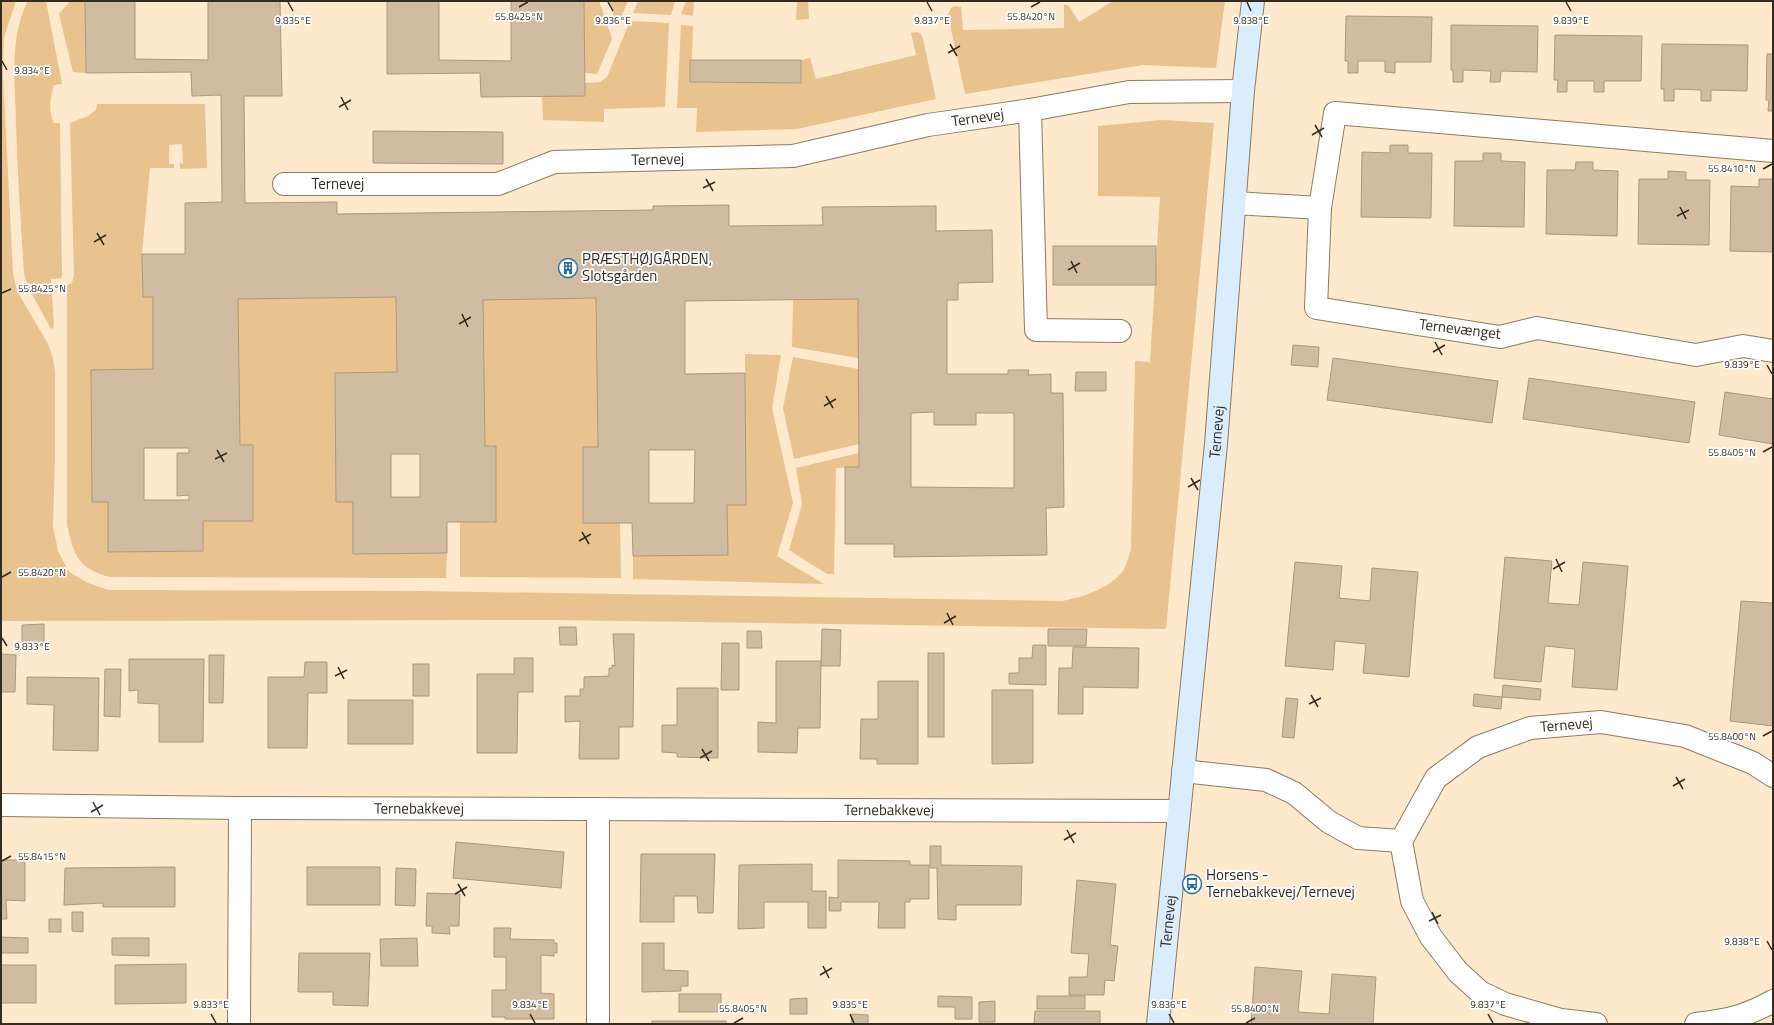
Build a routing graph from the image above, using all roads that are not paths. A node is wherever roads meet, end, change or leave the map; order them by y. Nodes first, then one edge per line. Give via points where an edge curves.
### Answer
1 (1253, 1) edge
2 (1243, 91) junction
3 (1030, 110) junction
4 (1773, 151) edge
5 (284, 184) dead end
6 (1235, 203) junction
7 (1320, 208) junction
8 (1120, 331) dead end
9 (1773, 350) edge
10 (1182, 771) junction
11 (1773, 776) edge
12 (1, 805) edge
13 (240, 808) junction
14 (598, 809) junction
15 (1179, 811) junction
16 (1401, 841) junction
17 (1773, 1001) edge
18 (239, 1024) edge
19 (598, 1024) edge
20 (1158, 1024) edge
21 (1596, 1024) edge
22 (1696, 1024) edge

1 - 2 street, Ternevej
2 - 3 street, Ternevej via 1129,92
2 - 6 street, Ternevej
3 - 5 street, Ternevej via 928,125 793,156 554,162 498,184
3 - 8 street via 1036,330
4 - 7 street, Ternevænget via 1336,113
6 - 7 street
6 - 10 street, Ternevej via 1216,444
7 - 9 street, Ternevænget via 1316,308 1500,337 1537,328 1696,355 1743,346
10 - 15 street, Ternevej
10 - 16 street via 1266,780 1294,793 1329,822 1358,838
11 - 16 street, Ternevej via 1752,763 1685,736 1601,722 1530,728 1478,747 1436,778
12 - 13 street, Ternebakkevej
13 - 14 street, Ternebakkevej
13 - 18 street
14 - 15 street, Ternebakkevej
14 - 19 street
15 - 20 street, Ternevej
16 - 21 street via 1412,901 1431,937 1458,972 1480,992 1505,1004 1561,1020
17 - 22 street via 1728,1020

